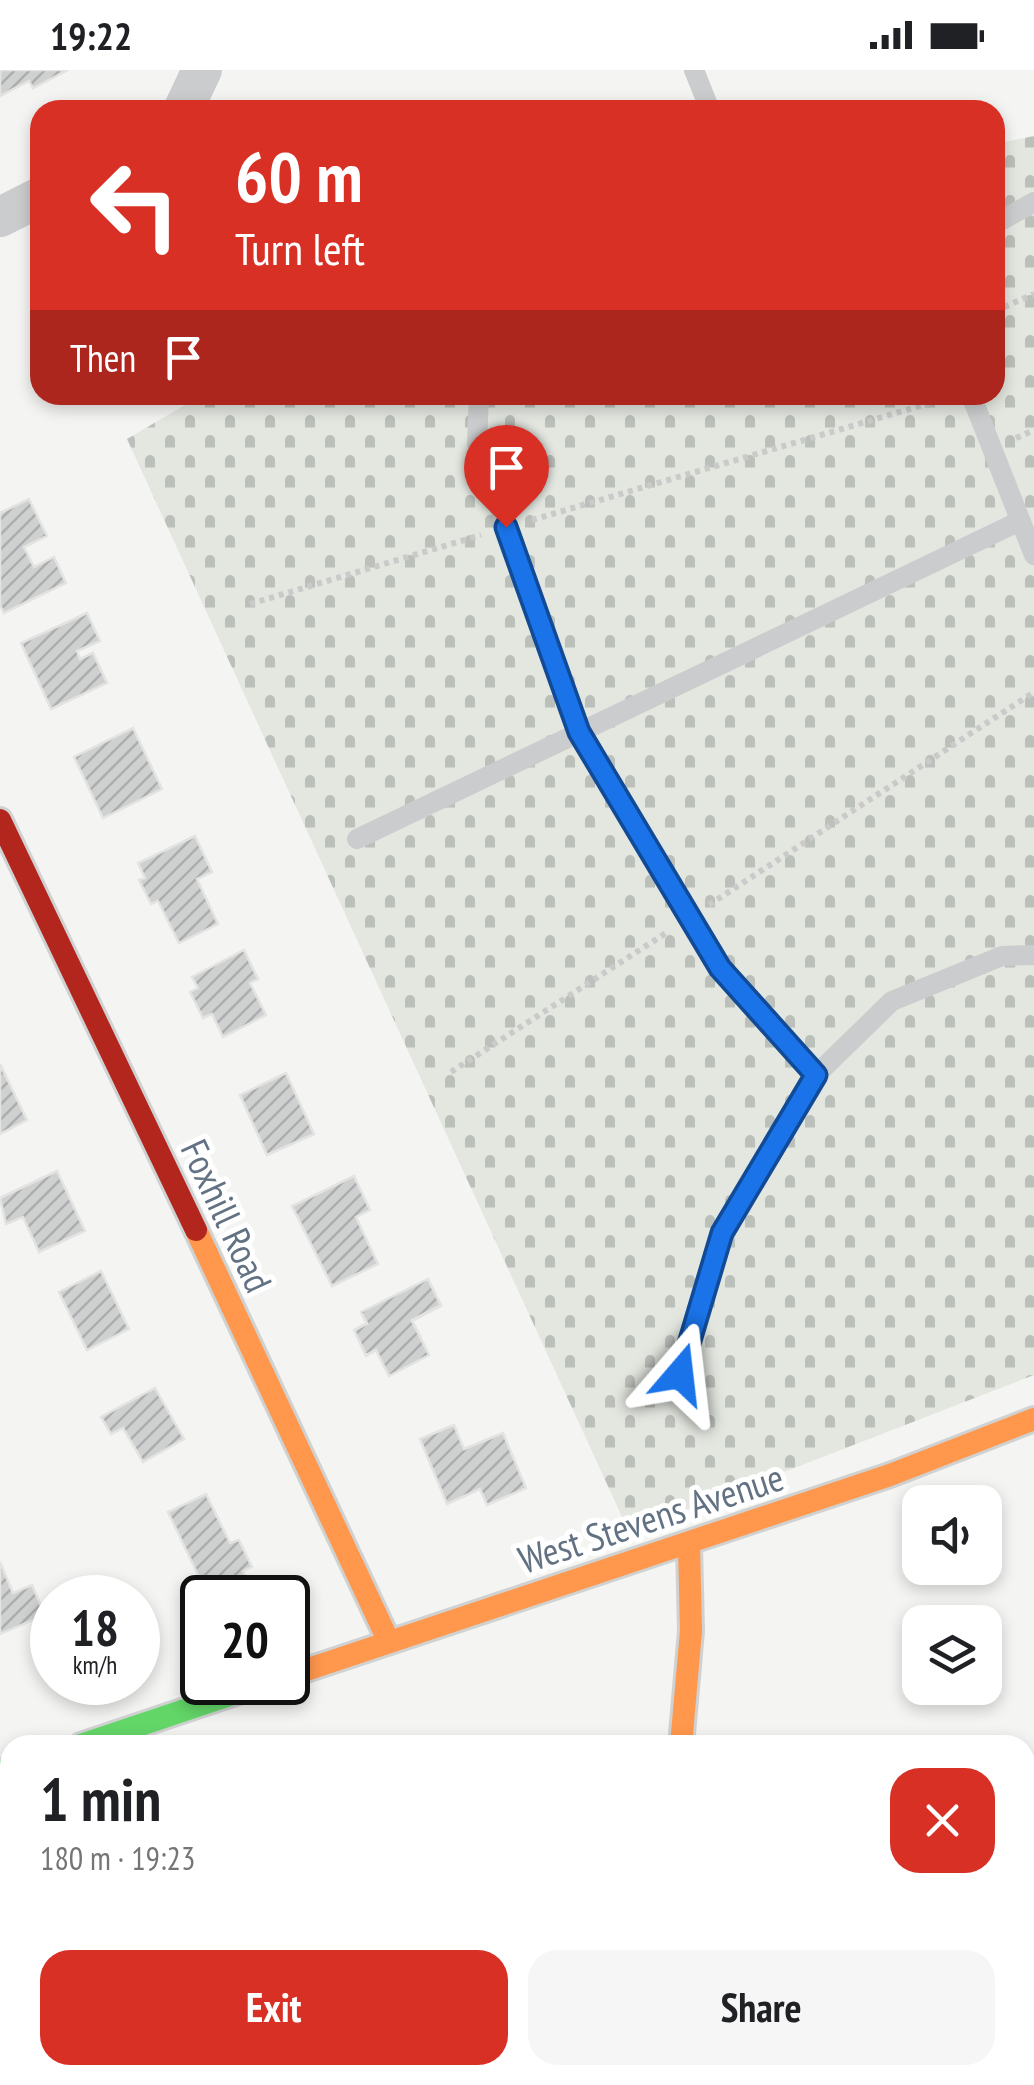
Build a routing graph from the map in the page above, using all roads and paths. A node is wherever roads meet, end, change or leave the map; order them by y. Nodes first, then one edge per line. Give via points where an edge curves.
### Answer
1 (202, 70) edge
2 (694, 70) edge
3 (188, 100) edge
4 (706, 100) edge
5 (30, 201) edge
6 (1034, 202) edge
7 (0, 217) edge
8 (1005, 218) edge
9 (1034, 294) edge
10 (1005, 307) edge
11 (479, 405) edge
12 (924, 405) edge
13 (975, 405) edge
14 (1020, 521) junction
15 (506, 527) junction
16 (1034, 555) edge
17 (250, 604) dead end
18 (1034, 692) edge
19 (579, 732) junction
20 (0, 820) edge
21 (357, 839) dead end
22 (689, 918) junction
23 (1034, 955) edge
24 (451, 1072) dead end
25 (816, 1075) junction
26 (680, 1374) dead end
27 (1034, 1419) edge
28 (689, 1545) junction
29 (389, 1642) junction
30 (310, 1669) edge
31 (200, 1705) edge
32 (111, 1735) edge
33 (682, 1735) edge

1 - 3 street
2 - 4 lane
5 - 7 street
6 - 8 lane
9 - 10 path
11 - 15 lane via 477,444
12 - 15 path
13 - 14 lane
14 - 16 lane
14 - 19 lane
15 - 17 path
15 - 19 lane
18 - 22 path
19 - 21 lane
19 - 22 lane
20 - 29 street, Foxhill Road
22 - 24 path
22 - 25 lane via 720,968
23 - 25 lane via 1002,956 892,1001
25 - 26 lane via 722,1233
27 - 28 street, West Stevens Avenue
28 - 29 street, West Stevens Avenue
28 - 33 street
29 - 30 street, West Stevens Avenue
31 - 32 street

